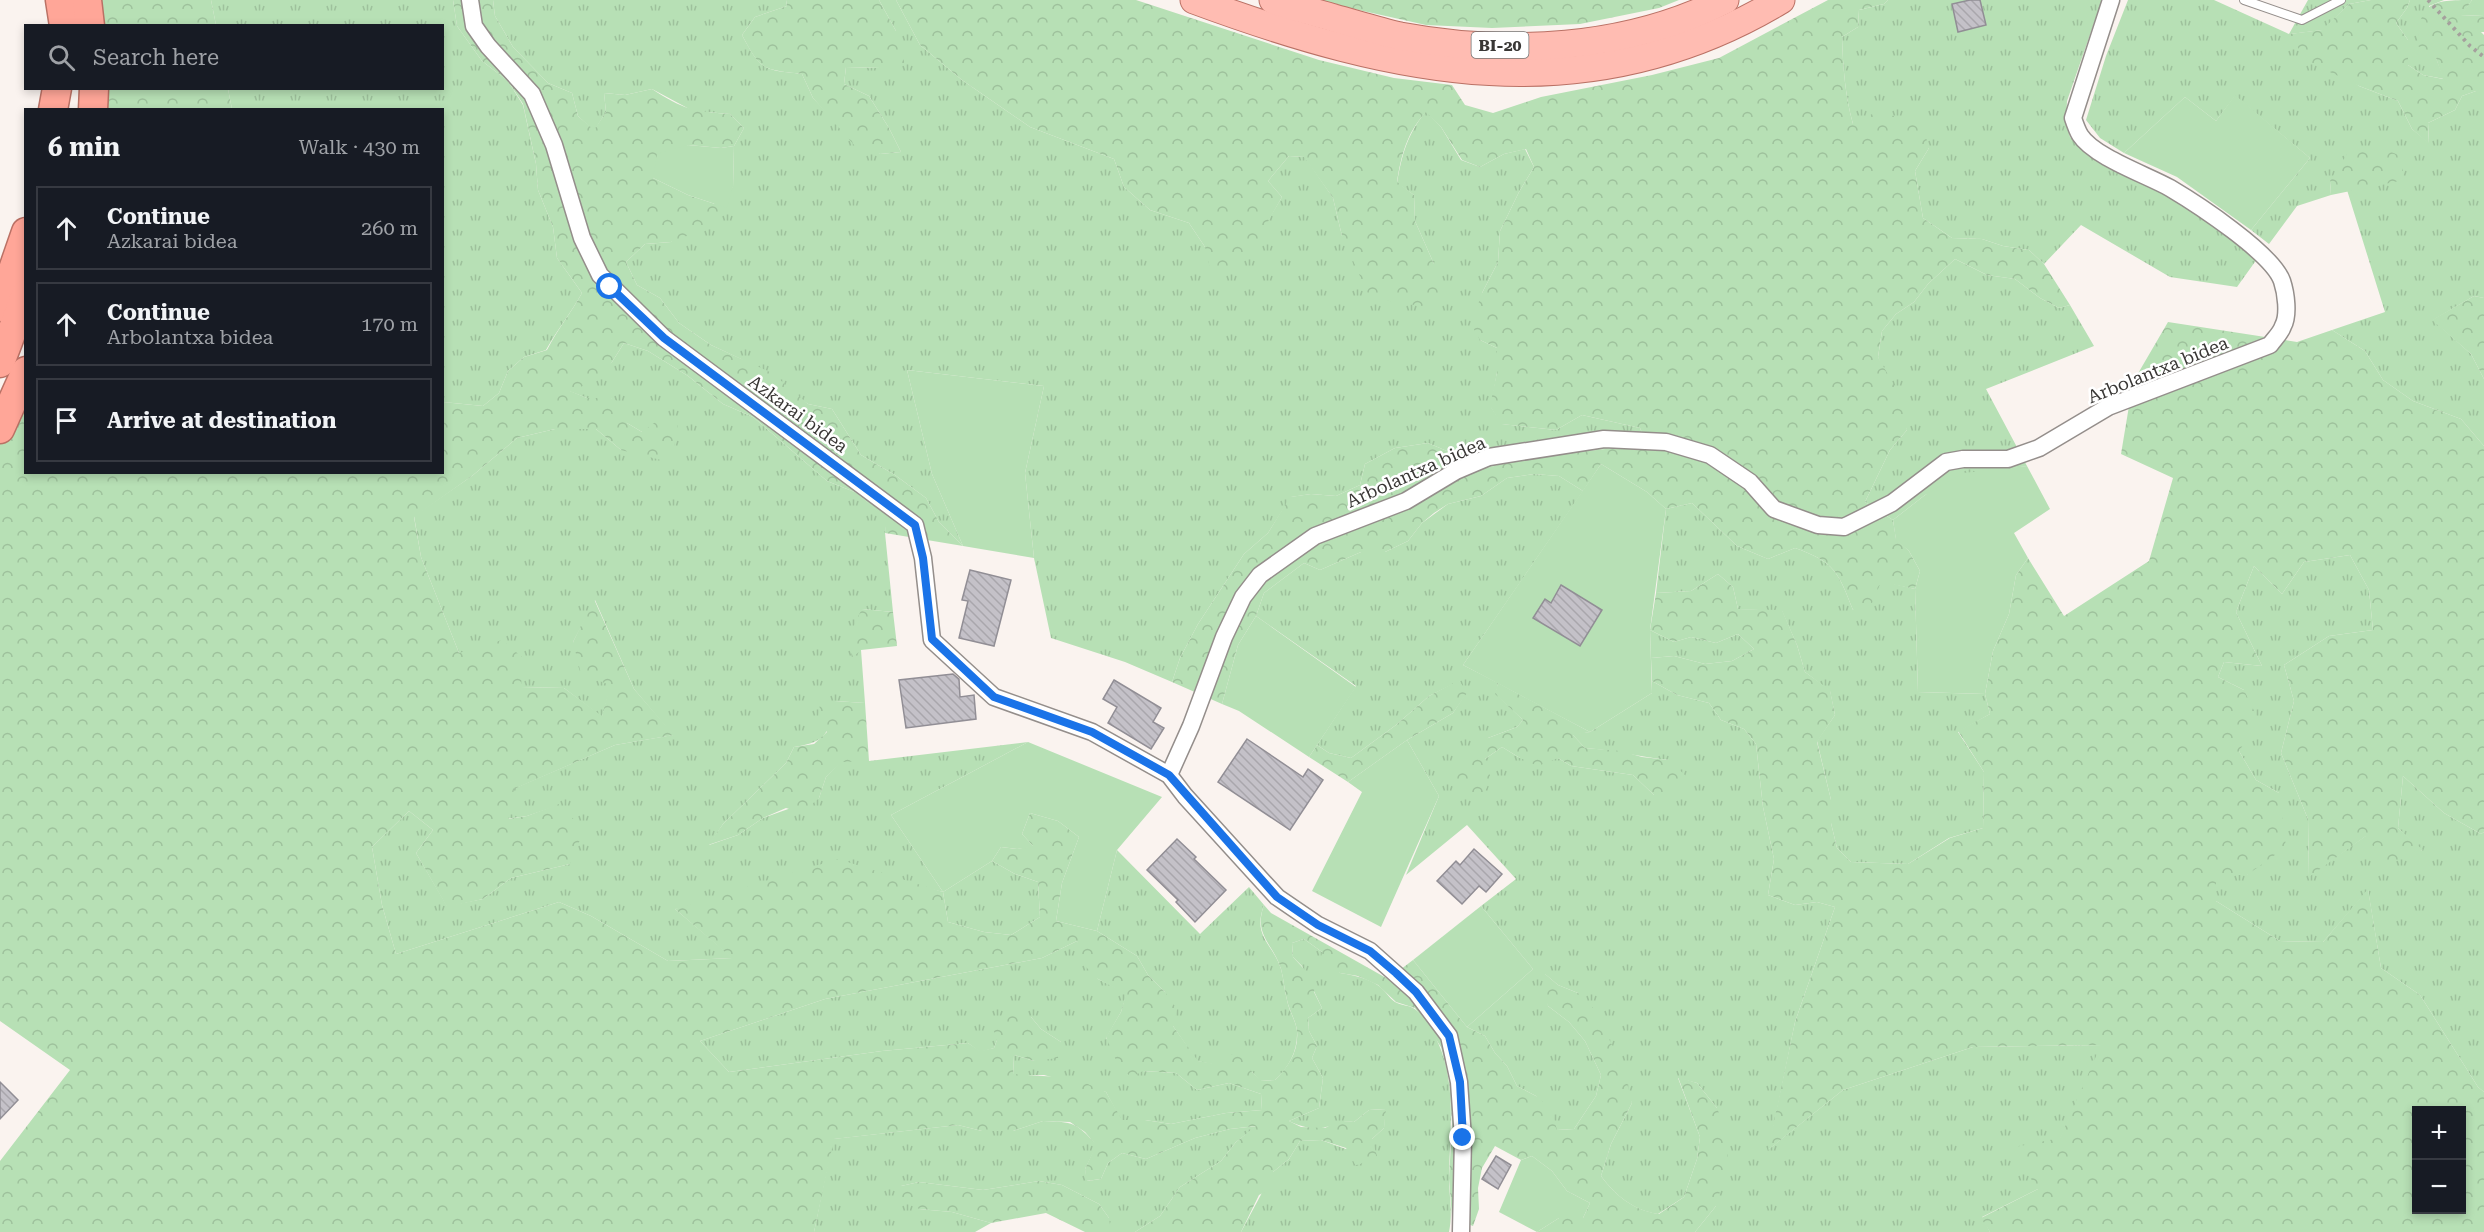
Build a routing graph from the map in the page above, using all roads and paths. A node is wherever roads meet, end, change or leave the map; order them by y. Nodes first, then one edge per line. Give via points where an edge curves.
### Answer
1 (60, 0) edge
2 (87, 0) edge
3 (470, 0) edge
4 (1194, 0) edge
5 (1273, 0) edge
6 (1725, 0) edge
7 (1780, 0) edge
8 (2111, 0) edge
9 (2244, 0) edge
10 (2341, 0) edge
11 (2428, 0) edge
12 (64, 24) edge
13 (90, 24) edge
14 (2484, 57) edge
15 (57, 90) edge
16 (67, 90) edge
17 (94, 90) edge
18 (53, 108) edge
19 (66, 108) edge
20 (93, 108) edge
21 (24, 238) edge
22 (24, 299) edge
23 (0, 307) edge
24 (0, 363) edge
25 (24, 375) edge
26 (0, 429) edge
27 (1169, 775) junction
28 (1461, 1232) edge

1 - 12 highway
2 - 13 highway
3 - 27 street, Azkarai bidea via 474,26 532,94 554,145 582,238 600,275 664,338 915,525 923,558 932,639 994,697 1092,732
4 - 7 main road, BI-20 via 1379,58 1450,69 1520,73 1595,69 1649,58 1744,22
5 - 6 main road, BI-20 via 1400,36 1515,46 1581,43 1635,33 1671,24
8 - 27 street, Arbolantxa bidea via 2073,118 2080,137 2101,153 2210,213 2266,258 2282,280 2286,304 2284,326 2270,345 2108,407 2039,448 2008,459 1946,462 1892,503 1845,527 1818,525 1774,508 1750,482 1710,455 1666,442 1604,440 1489,457 1456,471 1406,501 1315,536 1260,575 1243,597 1224,637
9 - 10 lane via 2302,20
11 - 14 path
15 - 18 highway
16 - 19 highway
17 - 20 highway
21 - 23 highway
22 - 24 highway
25 - 26 highway
27 - 28 street via 1277,897 1318,925 1370,951 1416,992 1449,1036 1460,1082

